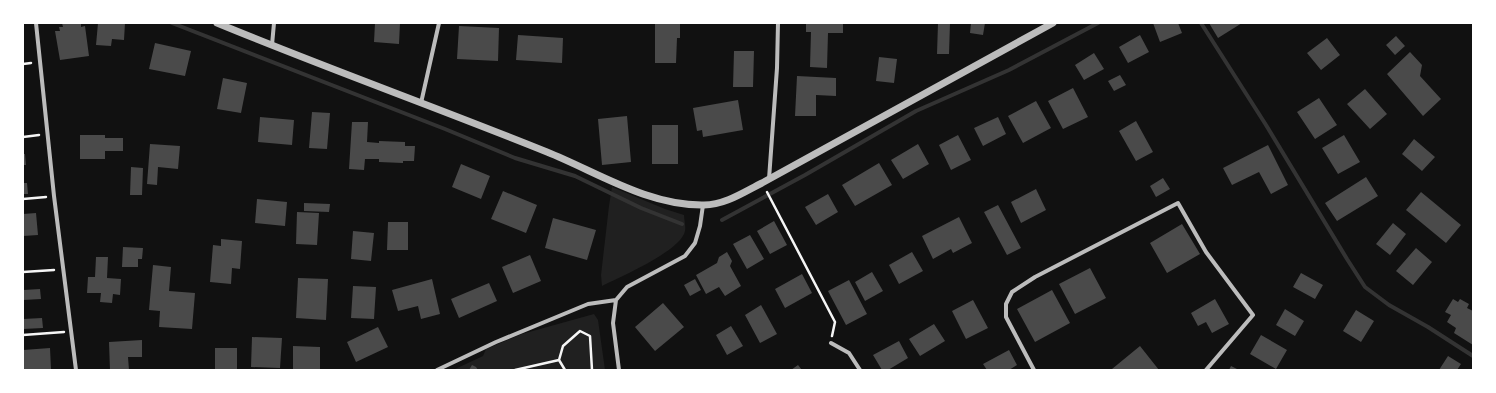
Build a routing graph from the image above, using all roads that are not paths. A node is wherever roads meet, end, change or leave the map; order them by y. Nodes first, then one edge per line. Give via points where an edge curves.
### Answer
1 (36, 23) edge
2 (217, 23) edge
3 (274, 23) edge
4 (439, 23) edge
5 (778, 23) edge
6 (1053, 23) edge
7 (272, 46) junction
8 (421, 103) junction
9 (769, 179) junction
10 (703, 205) junction
11 (616, 300) junction
12 (831, 343) road end
13 (76, 370) edge
14 (437, 370) edge
15 (619, 370) edge
16 (860, 370) edge
17 (1034, 370) edge
18 (1206, 370) edge

1 - 13 street
2 - 7 street
3 - 7 street
4 - 8 street
5 - 9 street
6 - 9 street
7 - 8 street
8 - 10 street via 548,152 662,201
9 - 10 street via 717,204
10 - 11 street via 695,243 685,256 627,287
11 - 14 street via 588,304 496,342
11 - 15 street via 613,323
12 - 16 street via 849,353
17 - 18 street via 1006,317 1006,304 1012,292 1035,277 1178,203 1206,252 1253,315

